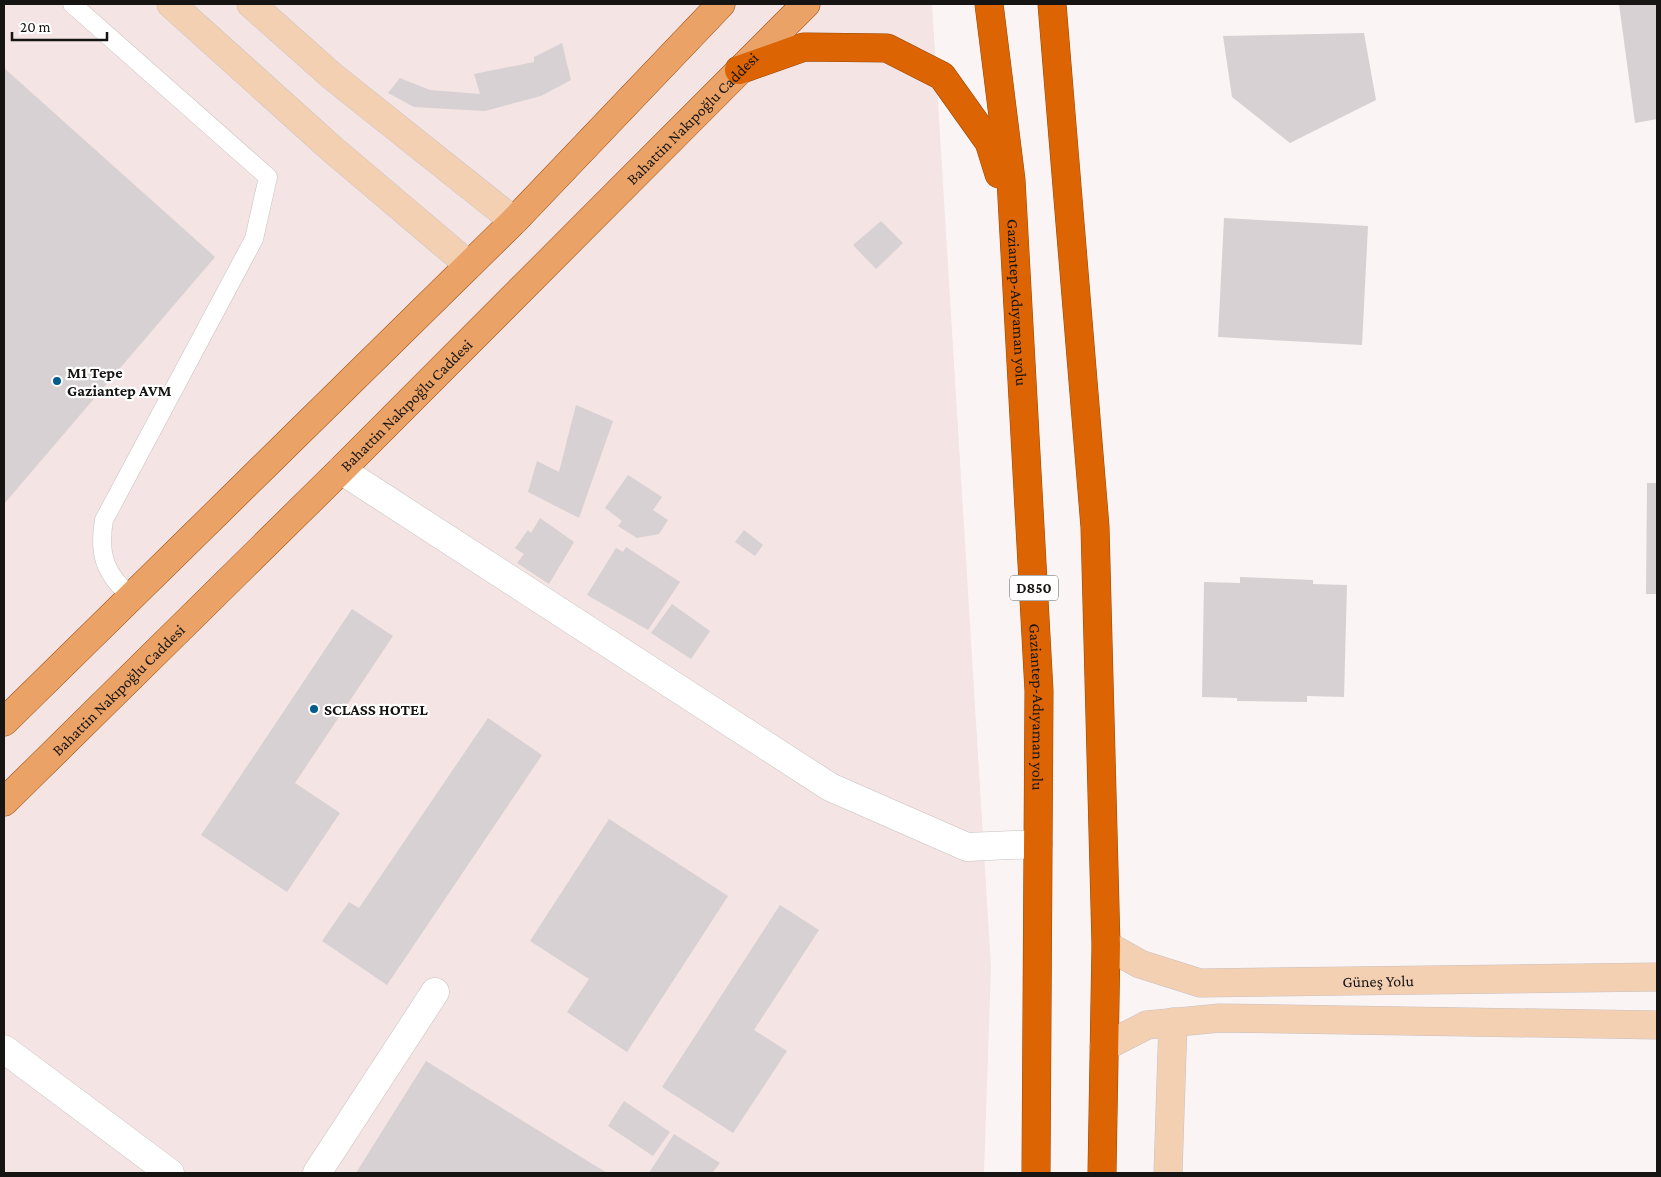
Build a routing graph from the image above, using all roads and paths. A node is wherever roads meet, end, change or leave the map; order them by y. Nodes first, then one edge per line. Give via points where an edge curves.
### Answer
1 (72, 4) edge
2 (171, 4) edge
3 (251, 4) edge
4 (721, 4) edge
5 (806, 4) edge
6 (989, 4) edge
7 (1052, 4) edge
8 (739, 70) junction
9 (1013, 218) junction
10 (514, 221) junction
11 (470, 265) junction
12 (341, 470) junction
13 (132, 597) junction
14 (4, 722) edge
15 (4, 802) edge
16 (1038, 844) junction
17 (1106, 945) junction
18 (1657, 977) edge
19 (435, 992) dead end
20 (1173, 1022) junction
21 (1657, 1025) edge
22 (1104, 1047) junction
23 (4, 1050) edge
24 (170, 1173) edge
25 (317, 1173) edge
26 (1036, 1173) edge
27 (1102, 1173) edge
28 (1168, 1173) edge

1 - 13 lane via 268,177 254,239 104,520 101,536 106,566 121,588
2 - 11 street via 332,149
3 - 10 street via 332,76
4 - 10 main road
5 - 8 main road, Bahattin Nakıpoğlu Caddesi
6 - 9 highway, Gaziantep-Adıyaman yolu / D850
7 - 17 highway via 1095,527
8 - 9 highway via 804,47 887,48 942,76 989,142
8 - 12 main road, Bahattin Nakıpoğlu Caddesi
9 - 16 highway, Gaziantep-Adıyaman yolu / D850 via 1039,691
10 - 11 main road
11 - 13 main road
12 - 15 main road, Bahattin Nakıpoğlu Caddesi
12 - 16 street via 830,787 967,846
13 - 14 main road
16 - 26 highway, Gaziantep-Adıyaman yolu / D850
17 - 18 street, Güneş Yolu via 1140,964 1200,983
17 - 22 highway
19 - 25 street
20 - 21 street via 1220,1018
20 - 22 street via 1147,1025
20 - 28 street
22 - 27 highway
23 - 24 street

